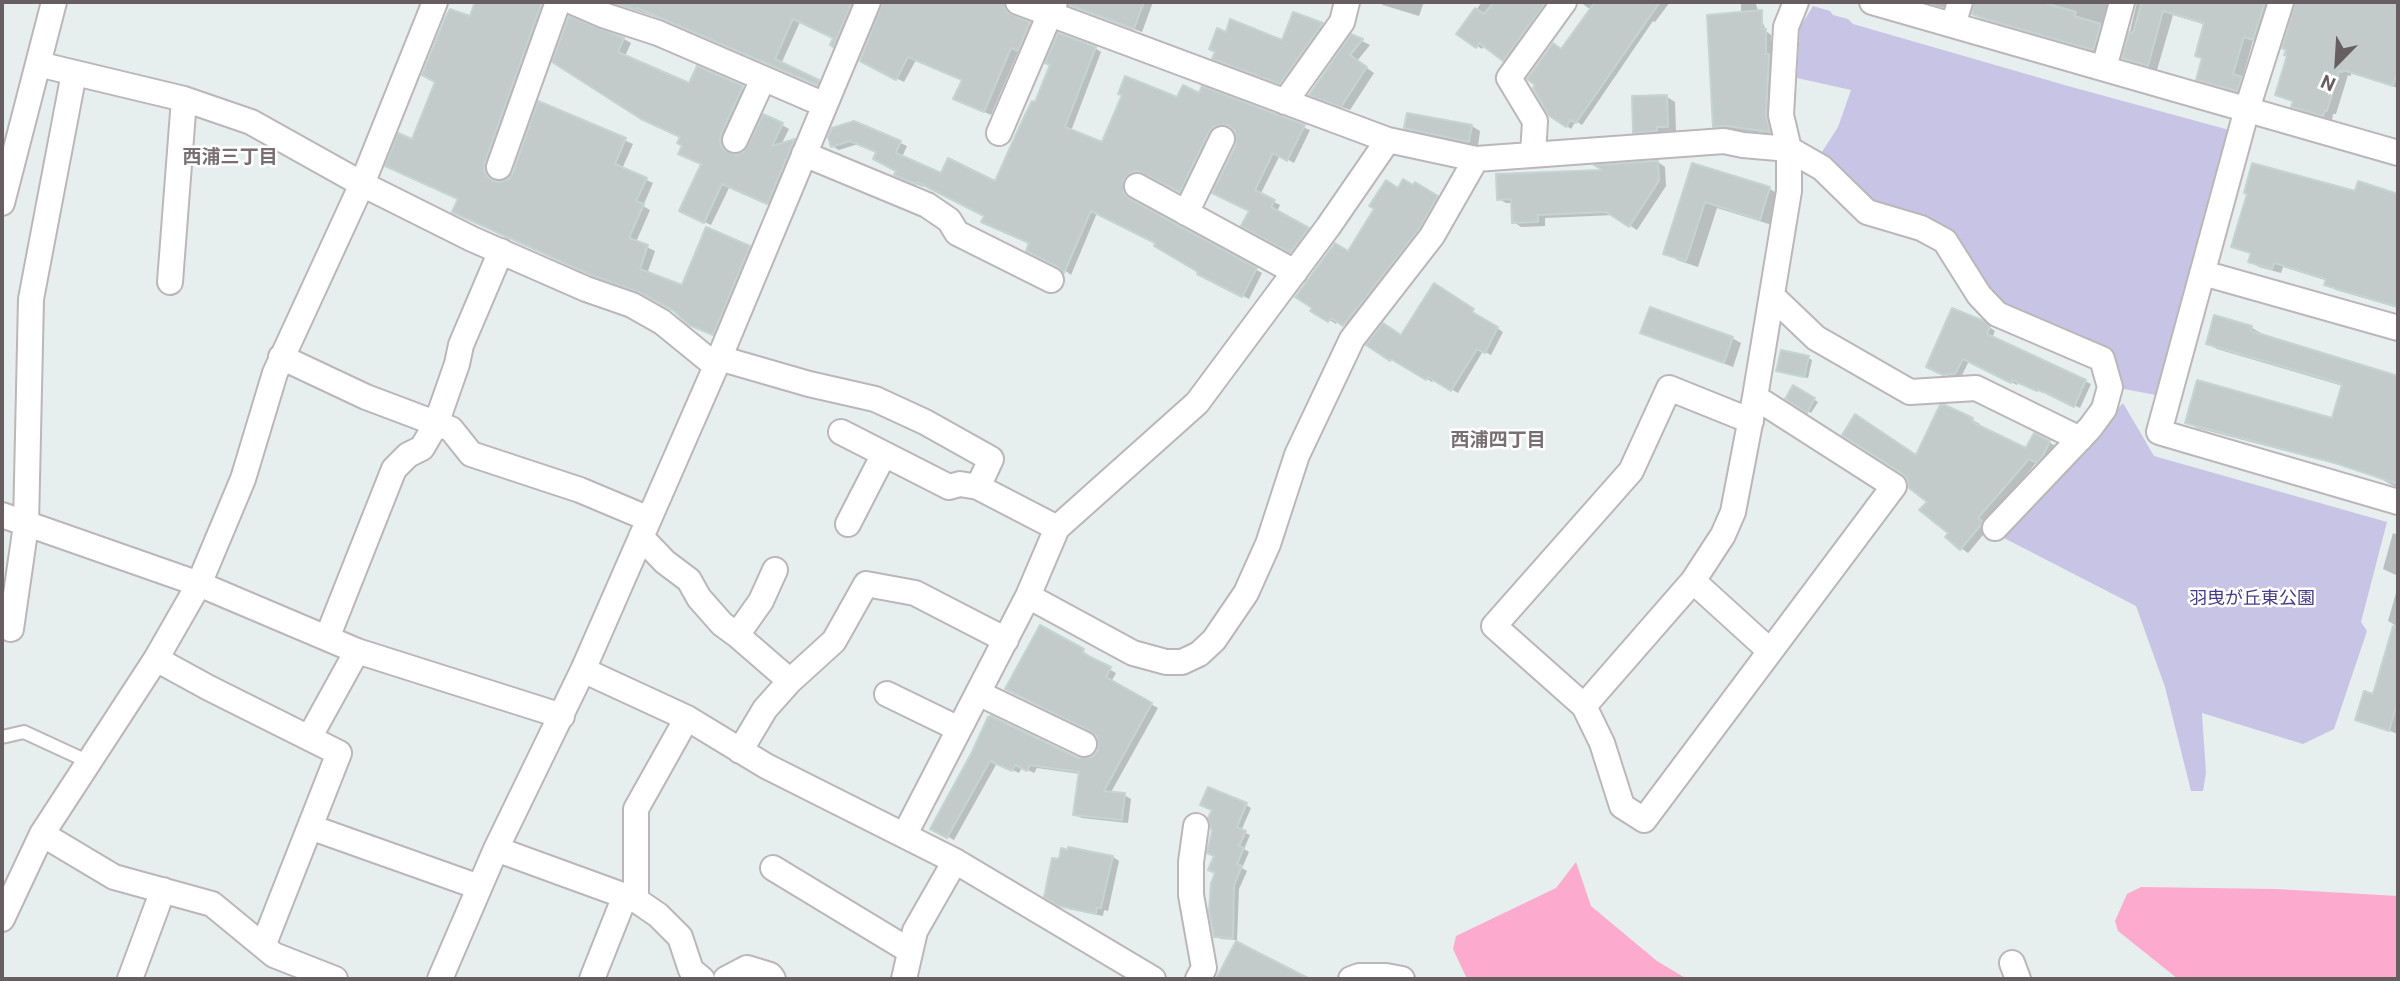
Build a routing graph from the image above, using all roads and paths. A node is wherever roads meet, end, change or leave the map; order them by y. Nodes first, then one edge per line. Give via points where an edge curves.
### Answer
1 (54, 2) edge
2 (558, 2) edge
3 (573, 2) edge
4 (868, 2) edge
5 (1018, 2) edge
6 (1347, 2) edge
7 (1564, 2) edge
8 (1797, 2) edge
9 (1872, 2) edge
10 (2122, 2) edge
11 (2281, 2) edge
12 (432, 3) edge
13 (1053, 8) edge
14 (1957, 13) edge
15 (38, 64) junction
16 (2104, 68) junction
17 (74, 73) junction
18 (763, 79) junction
19 (184, 99) junction
20 (1285, 102) junction
21 (825, 105) junction
22 (2247, 109) junction
23 (11, 132) edge
24 (999, 133) dead end
25 (1223, 139) dead end
26 (735, 140) dead end
27 (1388, 140) junction
28 (1789, 149) junction
29 (2398, 152) edge
30 (804, 154) junction
31 (1533, 154) junction
32 (1476, 159) junction
33 (499, 167) dead end
34 (362, 184) junction
35 (1137, 186) dead end
36 (2, 203) edge
37 (1186, 213) junction
38 (501, 251) junction
39 (1294, 272) junction
40 (2203, 273) junction
41 (1051, 280) dead end
42 (170, 282) dead end
43 (1772, 296) junction
44 (2398, 328) edge
45 (281, 357) junction
46 (717, 362) junction
47 (1755, 397) junction
48 (1751, 421) junction
49 (436, 424) junction
50 (841, 432) dead end
51 (2080, 439) junction
52 (884, 454) junction
53 (978, 487) junction
54 (2398, 502) edge
55 (2, 515) edge
56 (848, 524) dead end
57 (26, 525) junction
58 (645, 528) junction
59 (1057, 528) junction
60 (1995, 528) dead end
61 (775, 570) dead end
62 (1693, 581) junction
63 (199, 584) junction
64 (1028, 596) junction
65 (11, 629) dead end
66 (737, 635) junction
67 (327, 638) junction
68 (1006, 640) junction
69 (356, 651) junction
70 (1770, 651) junction
71 (156, 659) junction
72 (583, 670) junction
73 (790, 681) junction
74 (978, 693) junction
75 (887, 694) dead end
76 (1584, 706) junction
77 (562, 716) junction
78 (687, 718) junction
79 (959, 729) junction
80 (2, 737) edge
81 (309, 738) junction
82 (1084, 744) dead end
83 (740, 751) junction
84 (89, 762) junction
85 (1196, 826) dead end
86 (310, 827) junction
87 (42, 834) junction
88 (905, 834) junction
89 (496, 849) junction
90 (955, 861) junction
91 (773, 868) dead end
92 (479, 887) junction
93 (163, 890) junction
94 (631, 898) junction
95 (2, 919) edge
96 (263, 946) junction
97 (910, 951) junction
98 (303, 973) edge
99 (130, 979) edge
100 (335, 979) edge
101 (439, 979) edge
102 (592, 979) edge
103 (702, 979) edge
104 (726, 979) edge
105 (773, 979) edge
106 (904, 979) edge
107 (1153, 979) edge
108 (1198, 979) edge
109 (1352, 979) edge
110 (1402, 979) edge

1 - 15 street
2 - 33 street
3 - 18 street
4 - 21 street
5 - 13 street
6 - 20 street via 1342,22
7 - 31 street via 1509,78 1535,121
8 - 28 street via 1786,27 1781,115
9 - 14 street
10 - 16 street
11 - 22 street
12 - 34 street
13 - 20 street
13 - 24 street
14 - 16 street
15 - 17 street
15 - 23 street
16 - 22 street
17 - 19 street
17 - 57 street via 31,299
18 - 21 street
18 - 26 street
19 - 34 street via 251,122
19 - 42 street
20 - 27 street
21 - 30 street
22 - 29 street
22 - 40 street
23 - 36 street
25 - 37 street
27 - 32 street
27 - 39 street
28 - 31 street via 1724,141
28 - 43 street via 1789,191
28 - 51 street via 1822,168 1867,212 1921,228 1945,242 1997,314 2102,359 2109,387 2104,410
30 - 41 street via 927,205 949,220 957,233
30 - 46 street
31 - 32 street
32 - 64 street via 1432,236 1352,339 1297,455 1268,544 1246,593 1214,640 1182,662 1166,662 1133,653
34 - 38 street
34 - 45 street
35 - 37 street
37 - 39 street
38 - 46 street via 632,304
38 - 49 street via 461,345
39 - 59 street via 1197,403
40 - 44 street
40 - 54 street via 2160,432
43 - 47 street
43 - 51 street via 1816,338 1910,392 1976,388
45 - 49 street
45 - 63 street via 243,479
46 - 53 street via 875,399 925,422 991,459
46 - 58 street
47 - 48 street
47 - 70 street via 1894,486
48 - 62 street via 1732,512
48 - 76 street via 1670,388 1631,471 1494,626
49 - 58 street via 451,429 471,454 580,489
49 - 67 street via 422,448 394,469
50 - 52 street
51 - 60 street
52 - 53 street via 949,488 960,484
52 - 56 street
53 - 59 street
55 - 57 street
57 - 63 street
57 - 65 street
58 - 66 street via 665,562 689,580 699,598
58 - 72 street
59 - 64 street
61 - 66 street via 761,601
62 - 70 street
62 - 76 street
63 - 67 street
63 - 71 street
64 - 68 street
66 - 73 street
67 - 69 street
68 - 73 street via 915,593 866,584 834,641
68 - 74 street
69 - 77 street
69 - 81 street
70 - 76 street via 1643,820 1622,806 1602,743
71 - 81 street
71 - 84 street
72 - 77 street
72 - 78 street
73 - 83 street via 765,709
74 - 79 street
74 - 82 street
75 - 79 street
77 - 89 street
78 - 83 street
78 - 94 street via 636,809
79 - 88 street
80 - 84 lane via 24,732
81 - 86 street via 339,752
83 - 88 street
84 - 87 street
85 - 108 street via 1191,895 1204,968
86 - 92 street
86 - 96 street
87 - 93 street via 114,877
87 - 95 street
88 - 90 street
89 - 92 street
89 - 94 street
90 - 97 street via 915,931
90 - 107 street
91 - 97 street
92 - 101 street
93 - 96 street via 212,904
93 - 99 street
94 - 102 street
94 - 103 street via 658,915 680,937 691,970
96 - 98 street
97 - 106 street
98 - 100 street
104 - 105 street via 747,968
109 - 110 street

